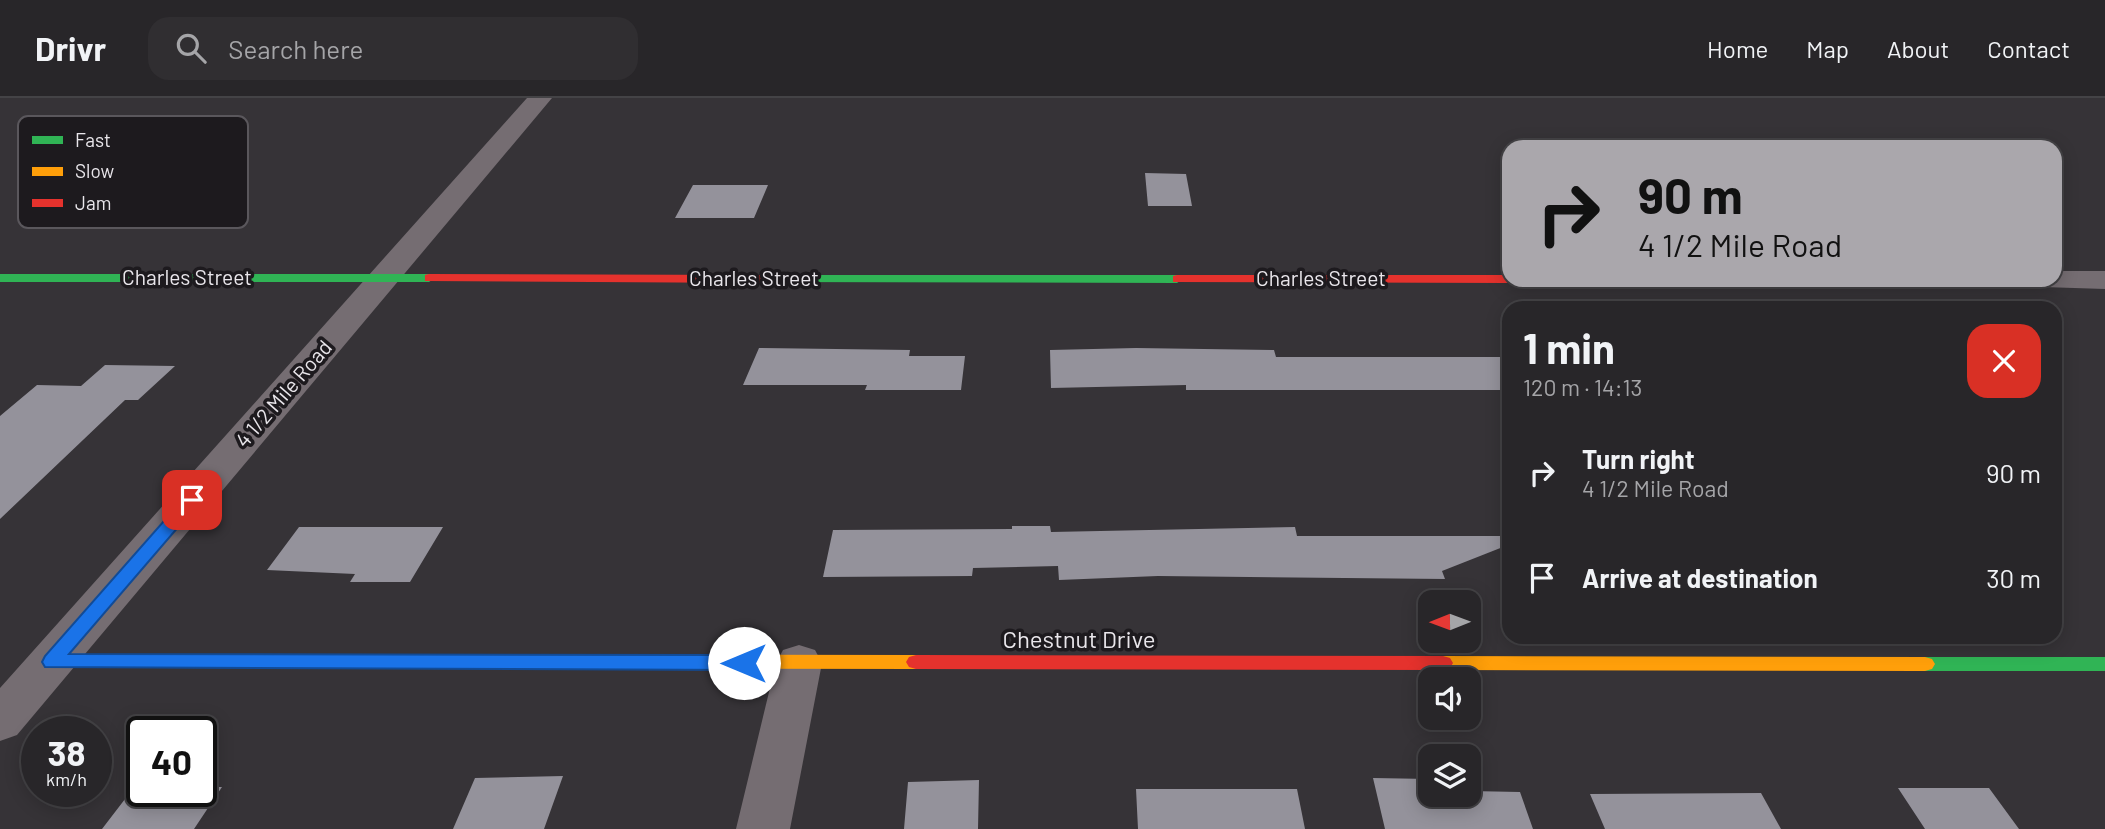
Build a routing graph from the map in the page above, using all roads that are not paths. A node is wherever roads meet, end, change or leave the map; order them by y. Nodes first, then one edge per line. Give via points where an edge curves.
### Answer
1 (540, 98) edge
2 (0, 278) edge
3 (385, 278) junction
4 (1502, 279) edge
5 (2062, 280) edge
6 (2105, 280) edge
7 (52, 662) junction
8 (799, 663) junction
9 (2100, 670) edge
10 (0, 721) edge
11 (763, 829) edge

1 - 3 street, 4 1/2 Mile Road
2 - 3 street, Charles Street
3 - 4 street, Charles Street
3 - 7 street, 4 1/2 Mile Road
5 - 6 street
7 - 8 street, Chestnut Drive
7 - 10 street, 4 1/2 Mile Road
8 - 9 street, Chestnut Drive
8 - 11 street

